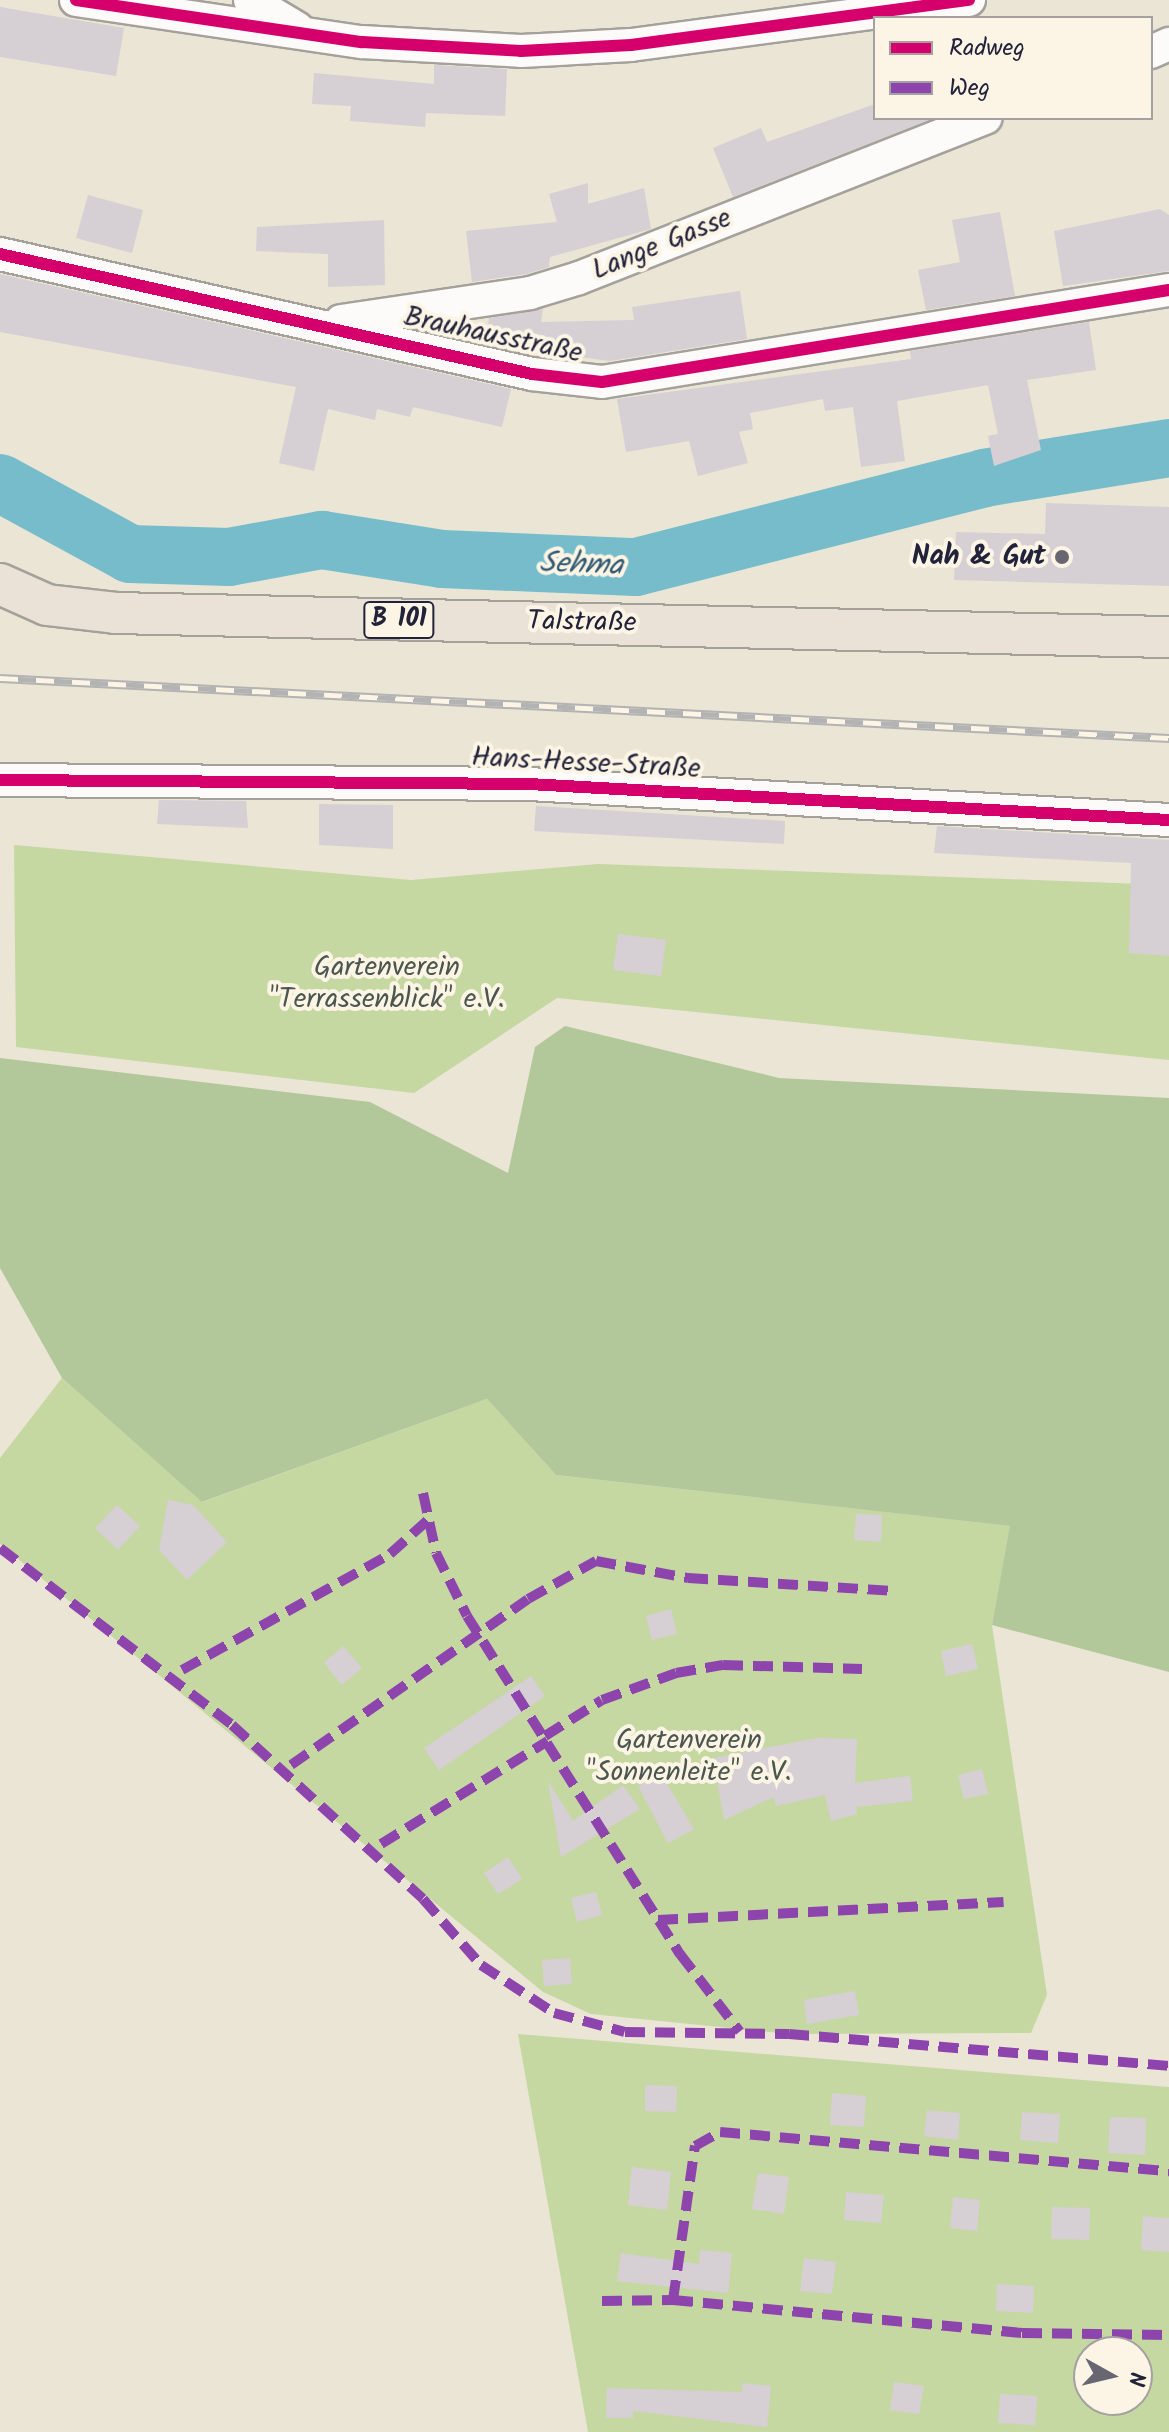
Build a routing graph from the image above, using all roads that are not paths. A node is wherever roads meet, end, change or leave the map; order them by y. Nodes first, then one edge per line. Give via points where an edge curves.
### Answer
1 (76, 0) edge
2 (250, 0) edge
3 (969, 0) edge
4 (311, 35) junction
5 (981, 120) edge
6 (0, 254) edge
7 (1169, 290) edge
8 (326, 323) junction
9 (0, 584) edge
10 (1169, 637) edge
11 (0, 780) edge
12 (1169, 820) edge

1 - 4 street
2 - 4 street
3 - 4 street via 631,45 521,51
5 - 8 street, Lange Gasse via 555,286
6 - 8 street, Brauhausstraße
7 - 8 street, Brauhausstraße via 655,379 602,382 532,374
9 - 10 main road, Talstraße / B 101 via 47,605 116,613
11 - 12 street, Hans-Hesse-Straße via 355,778

